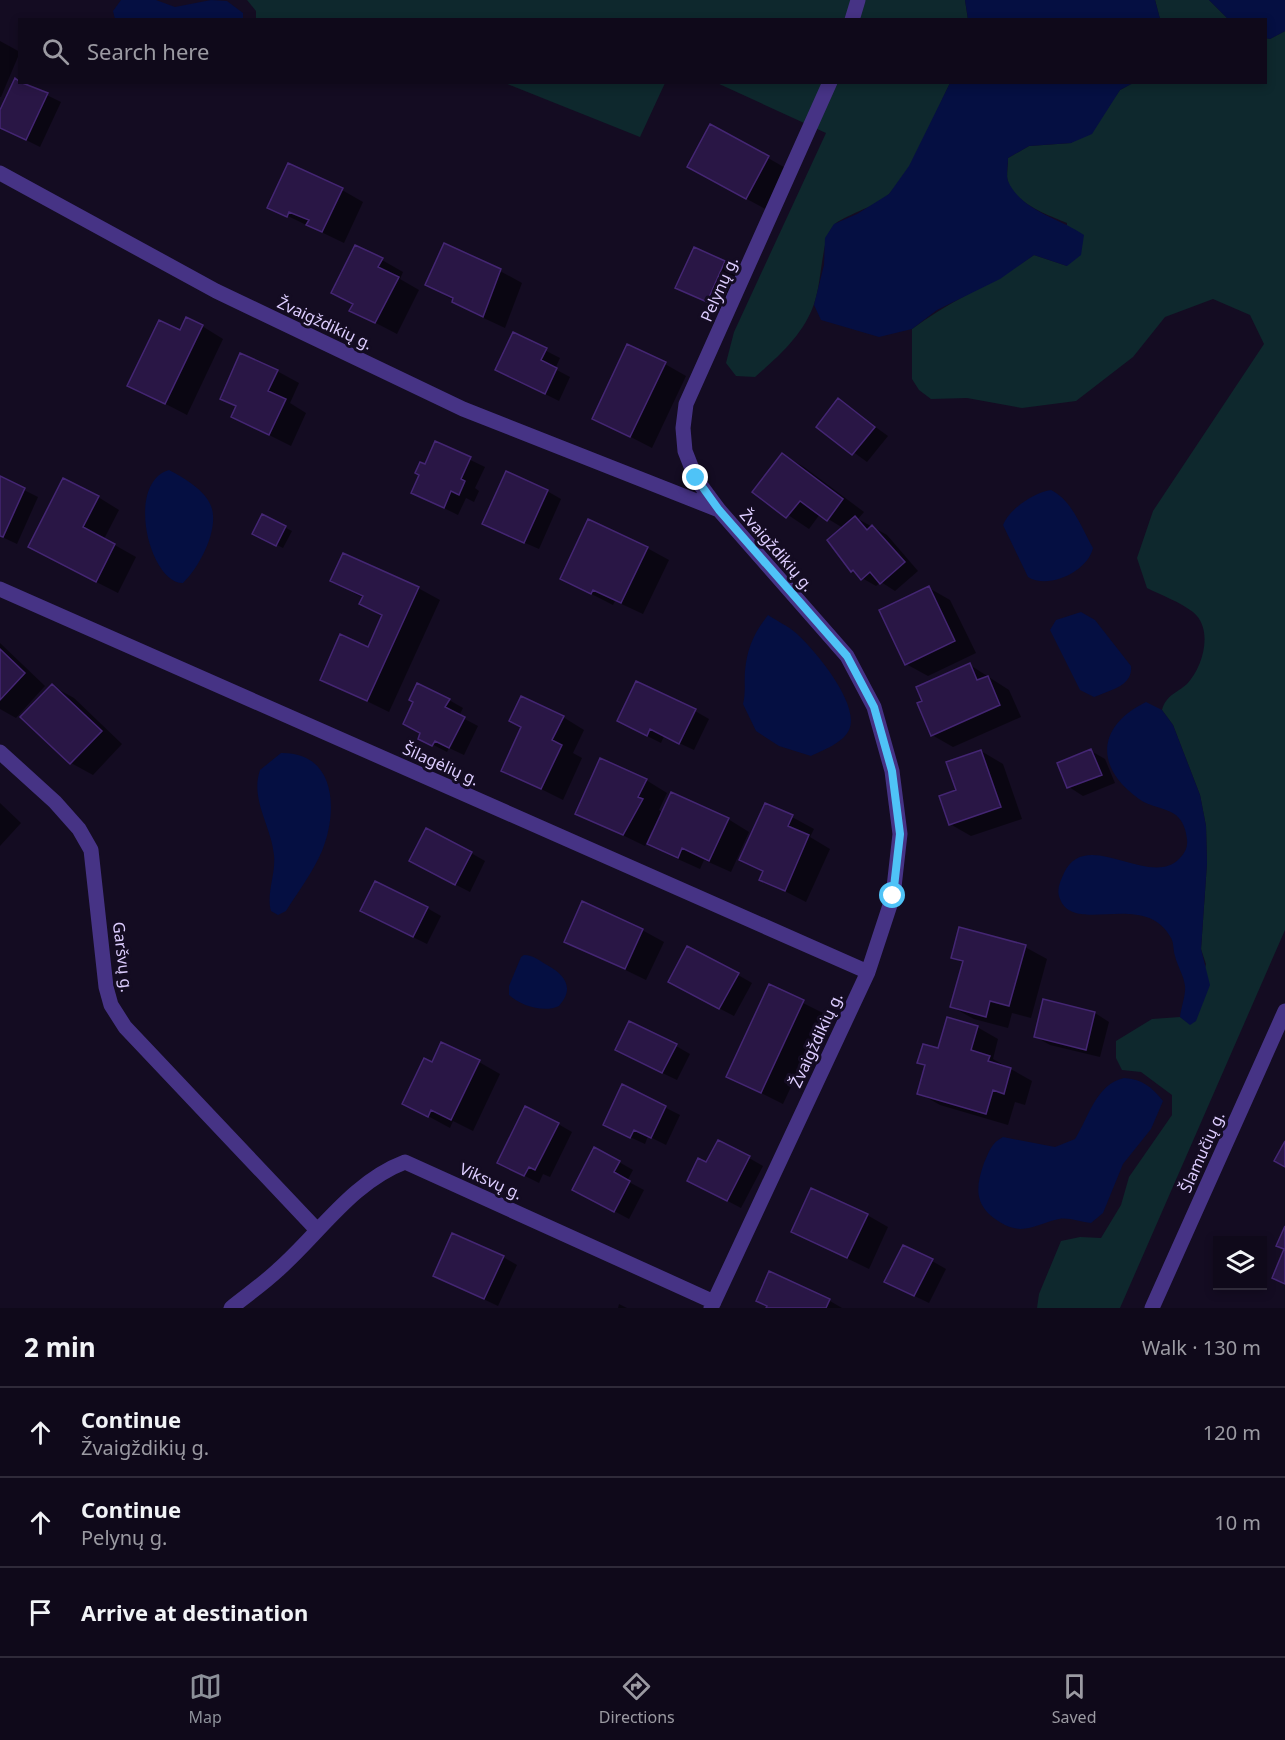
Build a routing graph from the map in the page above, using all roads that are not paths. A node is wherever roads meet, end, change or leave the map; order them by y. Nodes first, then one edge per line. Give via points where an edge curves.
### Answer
1 (858, 0) edge
2 (853, 18) edge
3 (829, 84) edge
4 (0, 173) edge
5 (719, 510) junction
6 (0, 589) edge
7 (0, 752) edge
8 (868, 972) junction
9 (1285, 1011) edge
10 (316, 1230) junction
11 (713, 1305) edge
12 (231, 1308) edge
13 (1152, 1308) edge

1 - 2 street
3 - 5 street, Pelynų g. via 686,404 685,451 696,478
4 - 5 street, Žvaigždikių g. via 216,291 464,409
5 - 8 street, Žvaigždikių g. via 847,656 874,707 892,771 900,834 893,896
6 - 8 street, Šilagėlių g.
7 - 10 street, Garšvų g. via 63,811 91,850 106,987 111,1005 125,1027
8 - 11 street, Žvaigždikių g.
9 - 13 street, Šlamučių g.
10 - 11 street, Viksvų g. via 353,1195 405,1162
10 - 12 street, Viksvų g. via 279,1270

